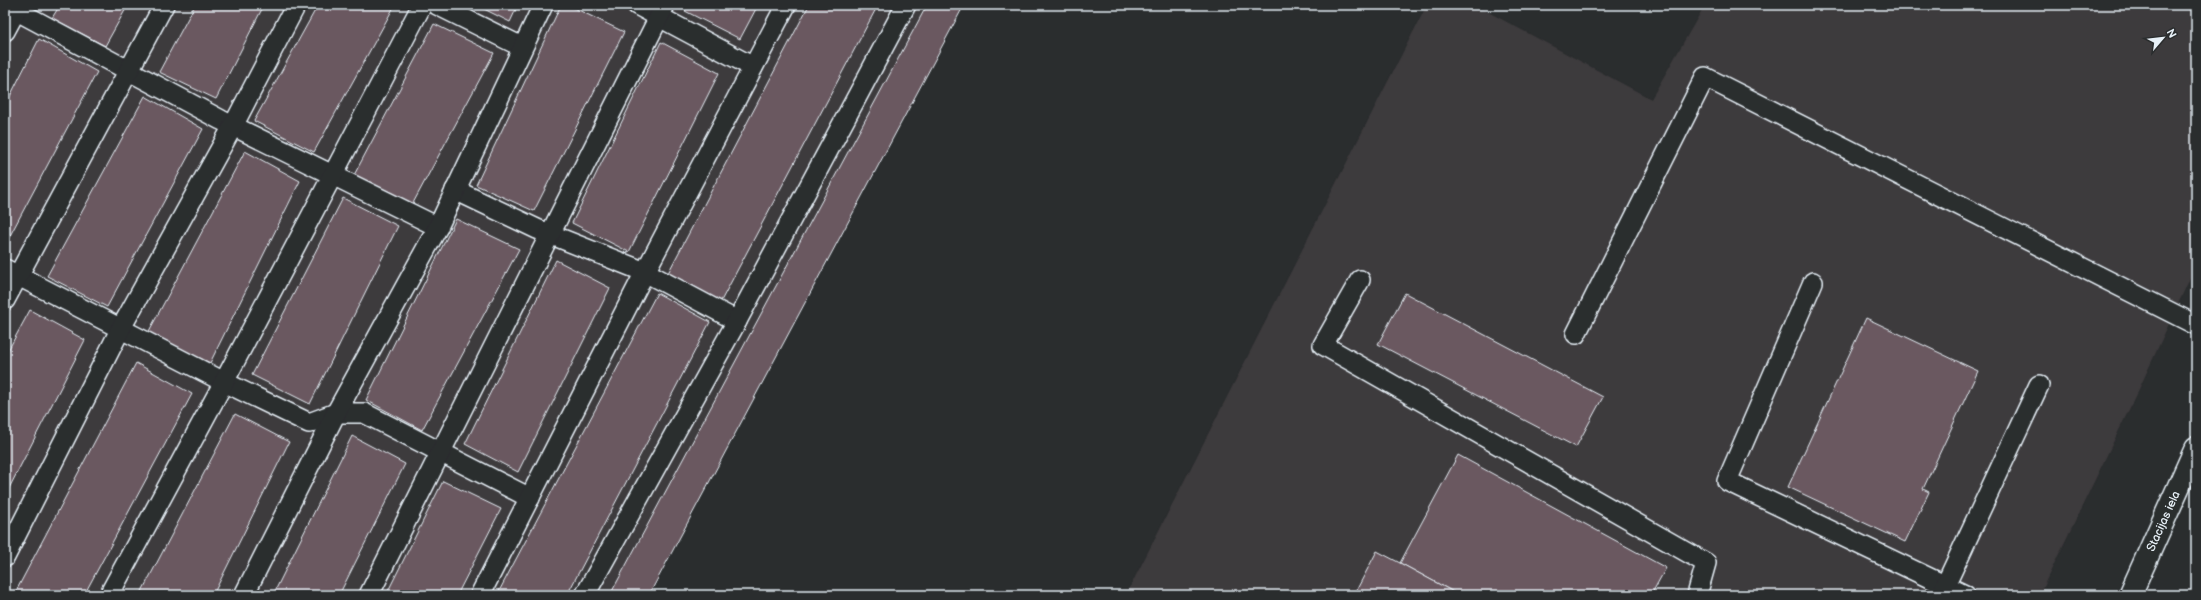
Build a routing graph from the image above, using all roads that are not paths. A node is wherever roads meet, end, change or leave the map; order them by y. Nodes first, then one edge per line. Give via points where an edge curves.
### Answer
1 (164, 5) edge
2 (296, 5) edge
3 (422, 5) edge
4 (437, 5) edge
5 (543, 5) edge
6 (637, 5) edge
7 (786, 5) edge
8 (906, 5) edge
9 (14, 7) edge
10 (662, 11) edge
11 (5, 31) edge
12 (522, 47) junction
13 (753, 67) junction
14 (129, 71) junction
15 (233, 126) junction
16 (334, 174) junction
17 (455, 190) junction
18 (438, 227) junction
19 (549, 233) junction
20 (12, 272) edge
21 (645, 272) junction
22 (1360, 280) dead end
23 (1813, 282) dead end
24 (5, 300) edge
25 (737, 321) junction
26 (2196, 325) edge
27 (121, 328) junction
28 (1576, 334) dead end
29 (224, 382) junction
30 (2039, 386) dead end
31 (336, 414) junction
32 (2196, 448) edge
33 (439, 452) junction
34 (530, 498) junction
35 (5, 557) edge
36 (1945, 586) junction
37 (109, 595) edge
38 (244, 595) edge
39 (369, 595) edge
40 (480, 595) edge
41 (585, 595) edge
42 (1697, 595) edge
43 (1965, 595) edge
44 (2130, 595) edge

1 - 14 lane
2 - 15 lane
3 - 16 lane
4 - 12 lane
5 - 12 lane
6 - 10 lane
7 - 13 lane
8 - 25 lane
9 - 11 lane
9 - 14 lane
10 - 13 lane
10 - 19 lane
12 - 17 lane
13 - 21 lane
14 - 15 lane
14 - 20 lane
15 - 16 lane
15 - 27 lane
16 - 18 lane
16 - 29 lane
17 - 18 lane
17 - 19 lane
18 - 31 lane
19 - 21 lane
19 - 33 lane
20 - 24 lane
20 - 27 lane
21 - 25 lane
21 - 34 lane
22 - 42 lane via 1323,345 1706,563
23 - 36 lane via 1727,481
25 - 41 lane
26 - 28 lane via 1705,77
27 - 29 lane
27 - 35 lane
29 - 31 lane via 309,422
29 - 37 lane
30 - 36 lane
31 - 33 lane via 364,413
31 - 38 lane
32 - 44 street, Stacijas iela
33 - 34 lane
33 - 39 lane
34 - 40 lane
36 - 43 lane

